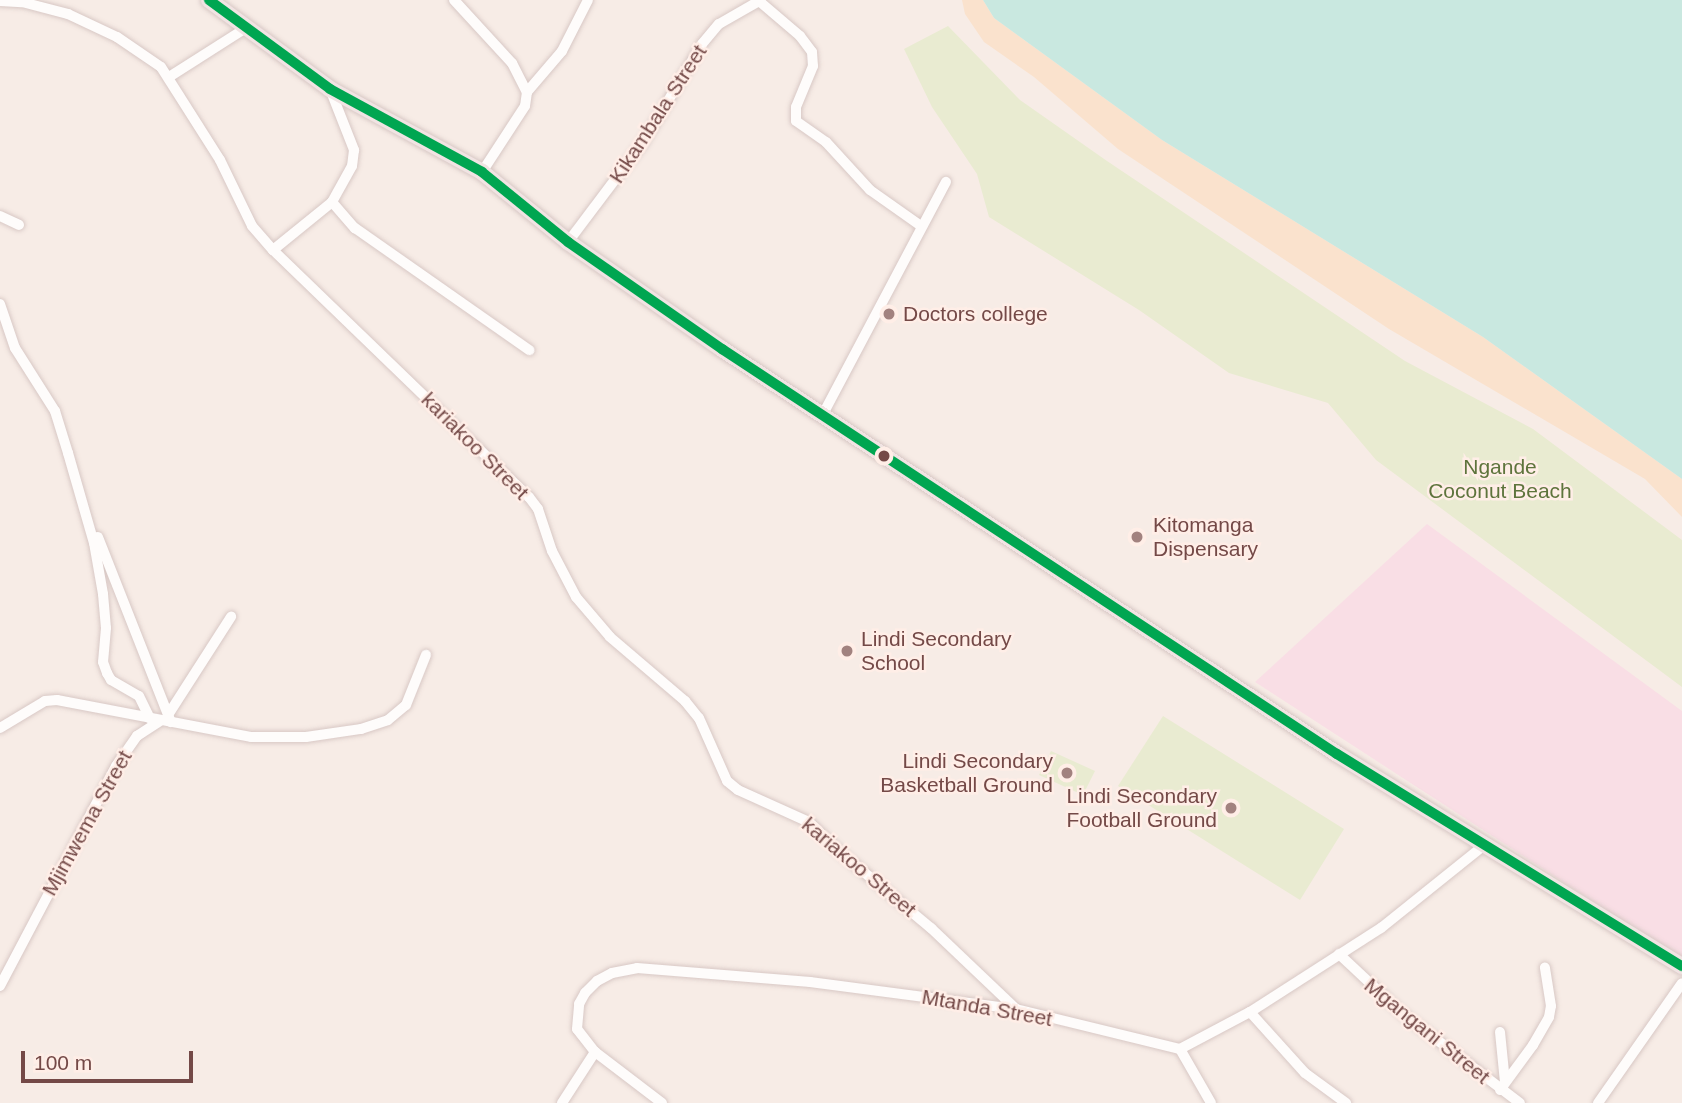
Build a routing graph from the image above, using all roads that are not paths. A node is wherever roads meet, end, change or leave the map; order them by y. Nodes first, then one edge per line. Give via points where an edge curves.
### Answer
1 (209, 0) edge
2 (454, 0) edge
3 (589, 0) edge
4 (0, 1) edge
5 (760, 1) edge
6 (246, 28) junction
7 (169, 77) junction
8 (330, 89) junction
9 (527, 92) junction
10 (482, 172) junction
11 (946, 182) dead end
12 (332, 202) junction
13 (0, 216) edge
14 (19, 225) dead end
15 (921, 226) junction
16 (568, 242) junction
17 (273, 250) junction
18 (0, 303) edge
19 (529, 350) dead end
20 (822, 416) junction
21 (79, 489) junction
22 (231, 617) dead end
23 (426, 655) dead end
24 (162, 719) junction
25 (0, 729) edge
26 (1483, 846) junction
27 (1339, 954) junction
28 (1682, 966) edge
29 (1545, 967) dead end
30 (1682, 983) edge
31 (0, 986) edge
32 (1016, 1010) junction
33 (1250, 1012) junction
34 (1500, 1032) dead end
35 (1180, 1049) junction
36 (595, 1052) junction
37 (1502, 1086) junction
38 (562, 1103) edge
39 (662, 1103) edge
40 (1211, 1103) edge
41 (1346, 1103) edge
42 (1520, 1103) edge
43 (1598, 1103) edge

1 - 6 highway
2 - 9 street via 512,63
3 - 9 street via 562,51
4 - 7 street, kariakoo Street via 34,5 90,23 161,67
5 - 15 street via 812,52 813,66 796,107 796,121 826,142 870,190
5 - 16 street, Kikambala Street via 719,24 702,44 644,141
6 - 7 street
6 - 8 highway
7 - 17 street, kariakoo Street via 220,160 252,226
8 - 10 highway
8 - 12 street via 354,150 352,166
9 - 10 street via 525,106
10 - 16 highway
11 - 15 street
12 - 17 street
12 - 19 street via 355,228
13 - 14 street
15 - 20 street
16 - 20 highway
17 - 32 street, kariakoo Street via 529,497 576,597 610,637 699,718 727,781 737,790 809,821
18 - 21 street via 15,348 55,411
20 - 26 highway
21 - 24 street
21 - 24 street via 103,594 103,663 111,680 139,696
22 - 24 street, Mjimwema Street
23 - 24 street via 406,705 388,720 278,739
24 - 25 street via 52,700
24 - 31 street, Mjimwema Street via 137,736 116,766
26 - 27 street via 1381,928
26 - 28 highway
27 - 33 street
27 - 37 street, Mgangani Street via 1387,1000
29 - 37 street via 1549,1017
30 - 43 street
32 - 35 street, Mtanda Street
32 - 36 street, Mtanda Street via 810,982 637,968 597,981 579,1004 578,1029
33 - 35 street
33 - 41 street via 1304,1073
34 - 37 street
35 - 40 street
36 - 38 street
36 - 39 street, Mtanda Street
37 - 42 street, Mgangani Street

